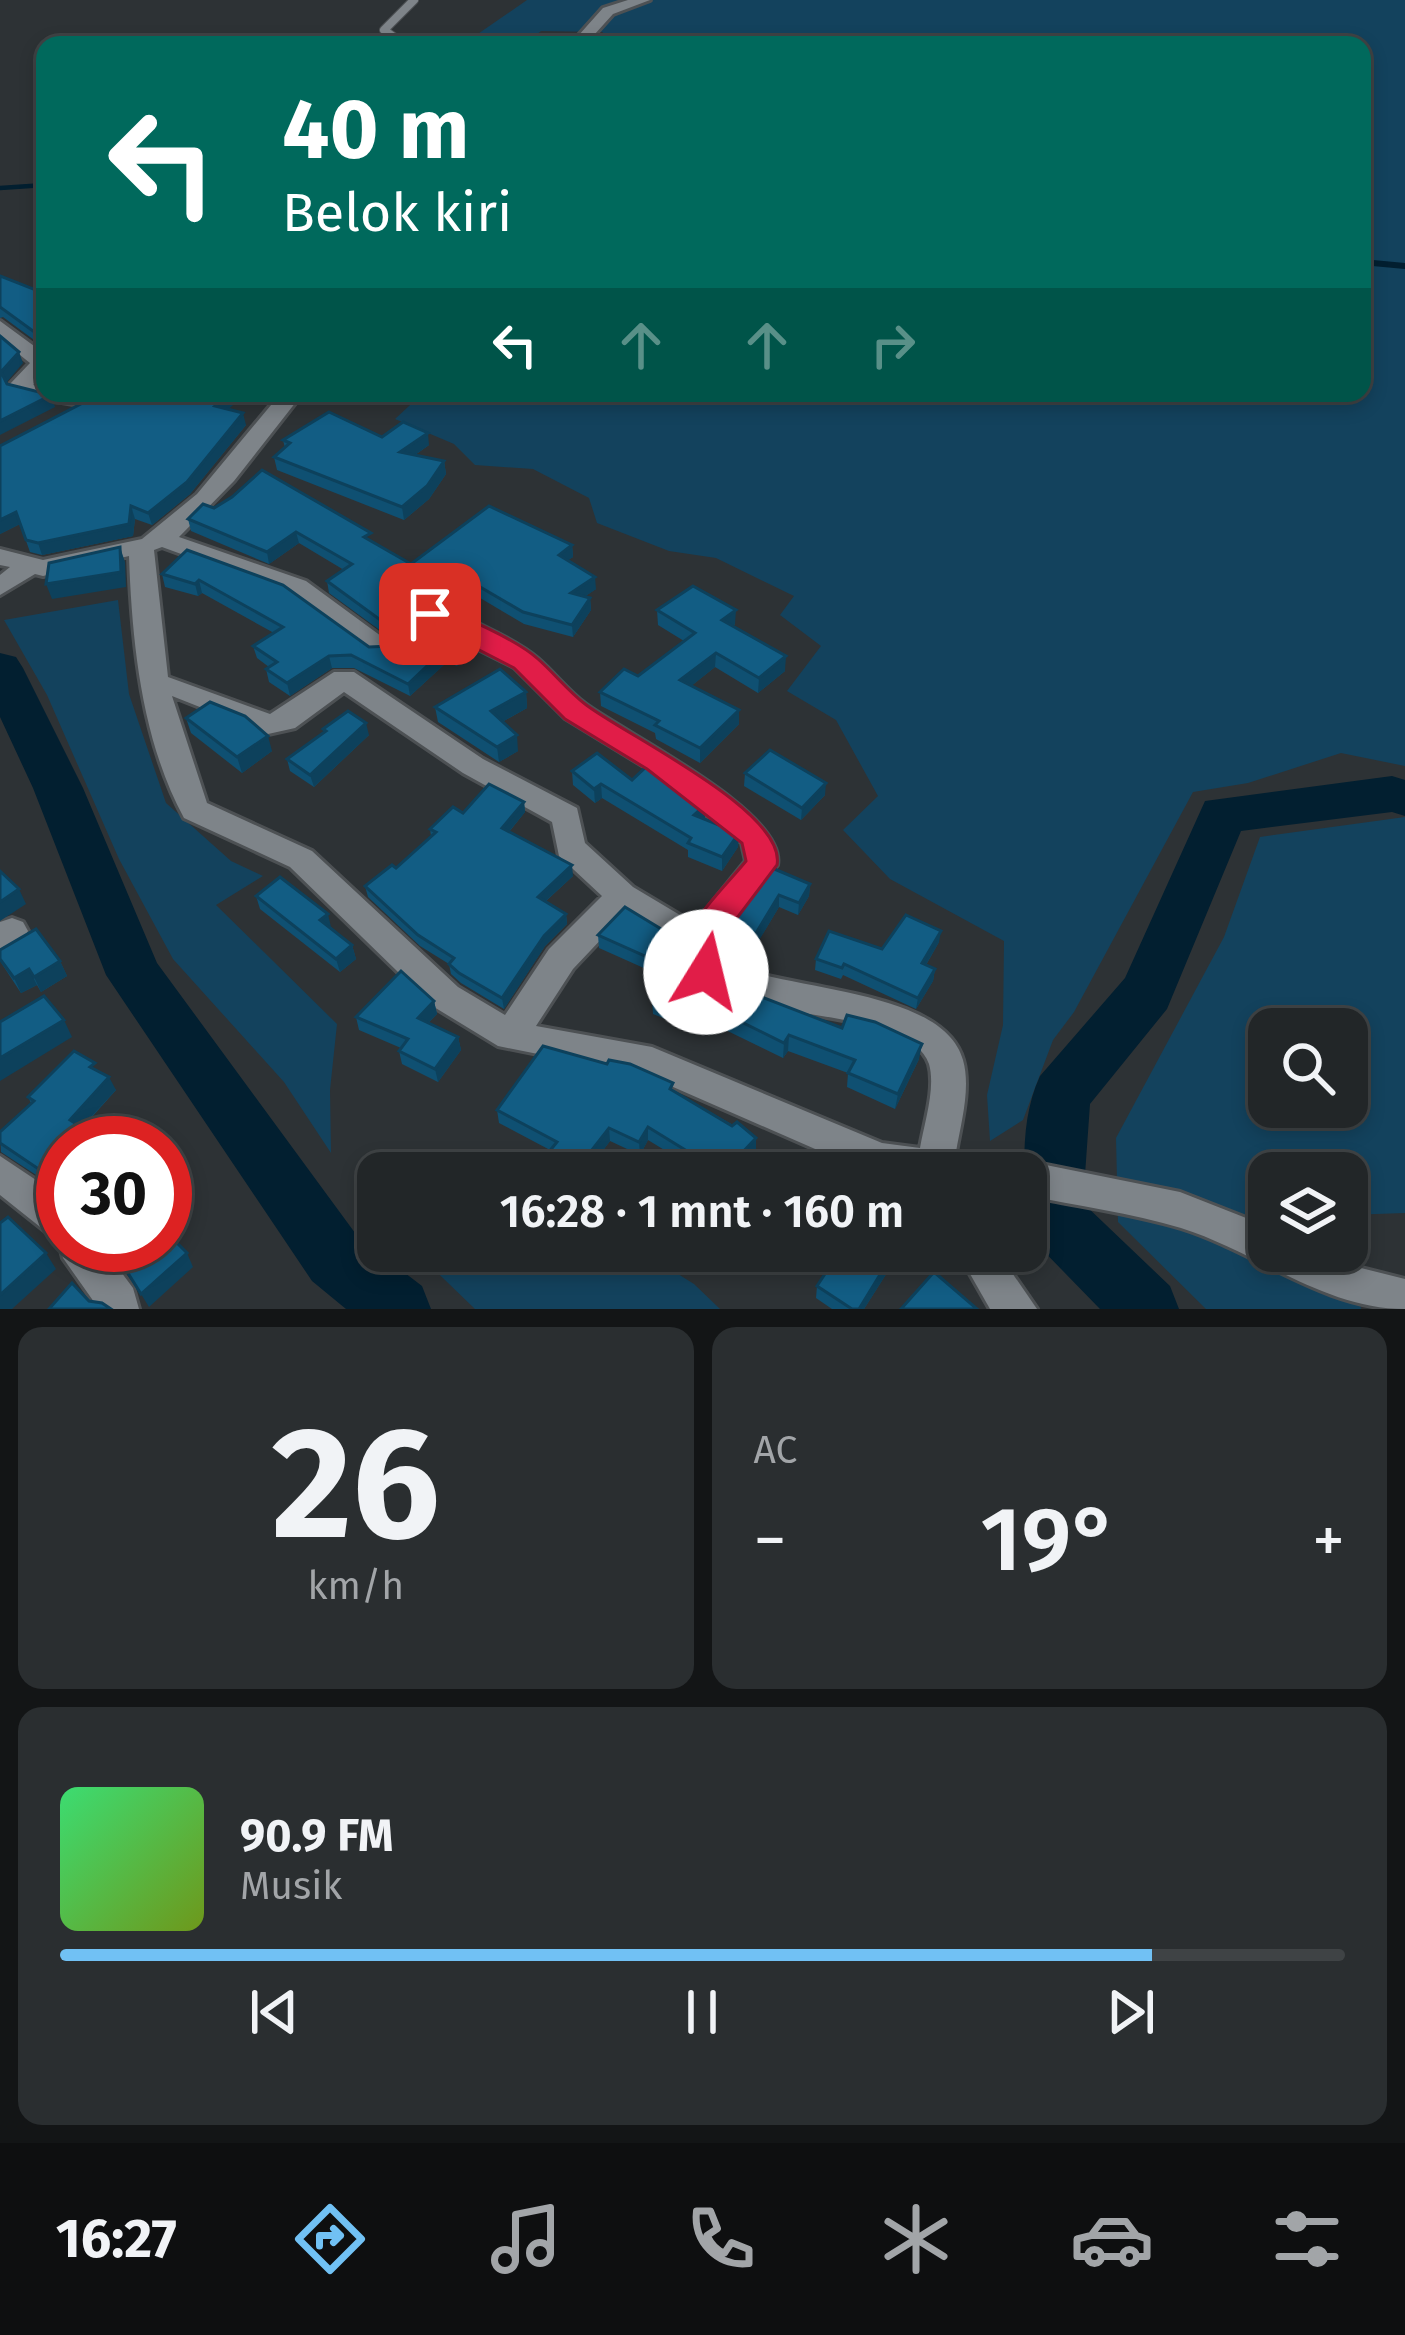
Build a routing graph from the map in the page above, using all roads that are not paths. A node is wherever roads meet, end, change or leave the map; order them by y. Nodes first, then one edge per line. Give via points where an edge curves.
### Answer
1 (414, 0) edge
2 (643, 0) edge
3 (391, 36) edge
4 (585, 36) edge
5 (0, 326) edge
6 (36, 358) edge
7 (36, 369) edge
8 (36, 391) edge
9 (91, 402) edge
10 (284, 402) edge
11 (48, 425) edge
12 (152, 543) junction
13 (0, 557) edge
14 (11, 580) edge
15 (381, 650) junction
16 (344, 679) junction
17 (158, 689) junction
18 (622, 896) junction
19 (699, 944) junction
20 (510, 1036) junction
21 (861, 1152) edge
22 (938, 1152) edge
23 (0, 1173) edge
24 (1047, 1182) edge
25 (36, 1200) edge
26 (1248, 1236) edge
27 (96, 1272) edge
28 (988, 1272) edge
29 (1326, 1272) edge
30 (1405, 1299) edge
31 (119, 1309) edge
32 (1017, 1309) edge

1 - 3 lane via 384,31
2 - 4 street via 608,11
5 - 6 street
7 - 8 street via 21,384
9 - 11 street
10 - 12 street
12 - 14 street
12 - 15 street via 297,587
12 - 17 street via 143,620
13 - 14 street
15 - 16 street
15 - 19 street via 430,614 488,640 524,661 575,712 657,761 754,836 761,865
16 - 17 street via 286,721 268,724 173,686
16 - 18 street via 473,766 566,816 570,848
17 - 20 street via 195,810 301,859 446,997
18 - 19 street
18 - 20 street via 553,969
19 - 22 street via 697,964 721,981 905,1022 935,1042 946,1065
20 - 21 street via 652,1062
23 - 25 street
24 - 26 street via 1110,1192
27 - 31 street
28 - 32 street
29 - 30 street

